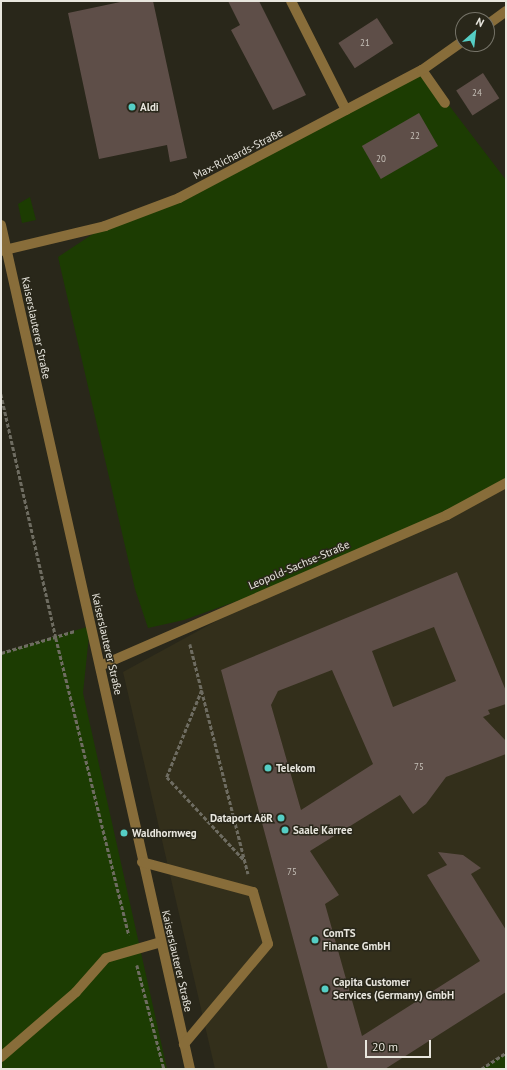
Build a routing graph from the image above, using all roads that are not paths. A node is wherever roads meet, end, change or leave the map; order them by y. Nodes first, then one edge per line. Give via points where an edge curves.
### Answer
1 (291, 1) edge
2 (506, 11) edge
3 (495, 19) edge
4 (455, 47) edge
5 (422, 70) junction
6 (445, 103) dead end
7 (346, 110) junction
8 (1, 225) edge
9 (4, 250) edge
10 (506, 483) edge
11 (100, 666) junction
12 (142, 862) junction
13 (161, 942) junction
14 (184, 1044) junction
15 (1, 1057) edge
16 (190, 1069) edge

1 - 7 street
2 - 3 street
4 - 5 street, Max-Richards-Straße
5 - 6 street
5 - 7 street, Max-Richards-Straße
7 - 9 street, Max-Richards-Straße via 179,198 105,226
8 - 9 street, Kaiserslauterer Straße
9 - 11 street, Kaiserslauterer Straße
10 - 11 street, Leopold-Sachse-Straße via 447,515
11 - 12 street, Kaiserslauterer Straße
12 - 13 street, Kaiserslauterer Straße
12 - 14 street via 253,892 268,944
13 - 14 street, Kaiserslauterer Straße
13 - 15 street via 132,948 106,958 76,992
14 - 16 street, Kaiserslauterer Straße

